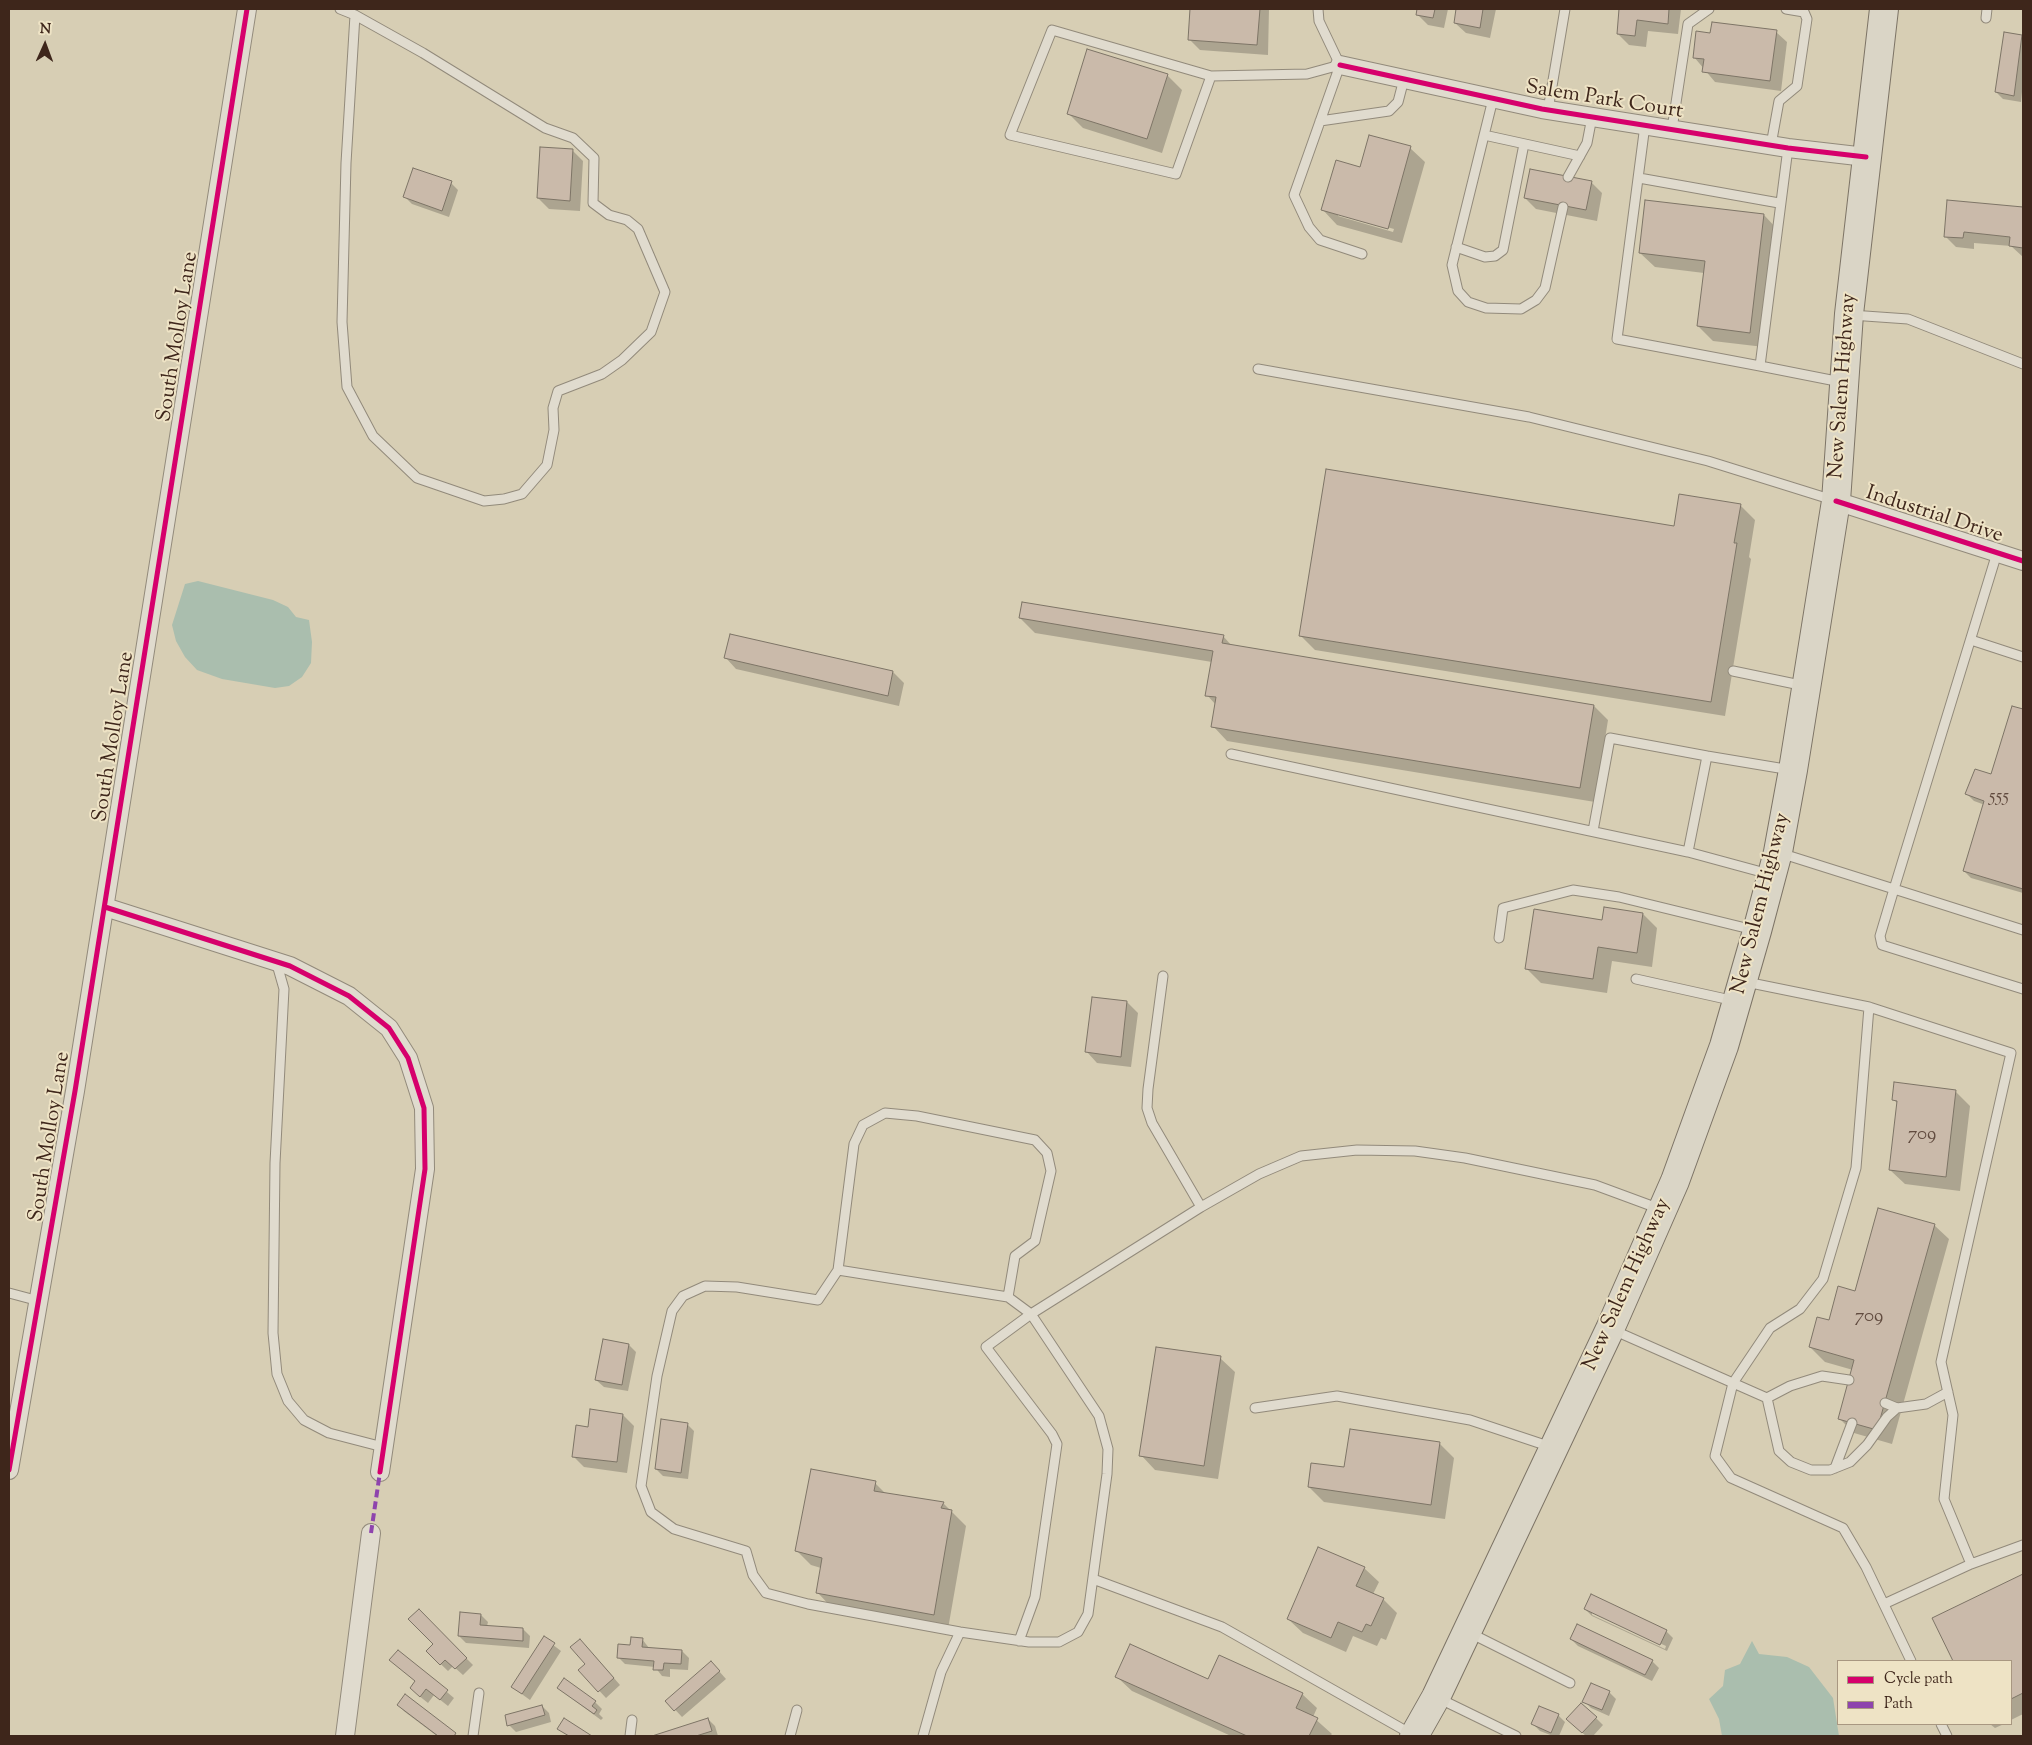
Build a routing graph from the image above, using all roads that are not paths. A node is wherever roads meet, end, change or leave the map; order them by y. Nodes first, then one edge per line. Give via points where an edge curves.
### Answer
1 (247, 9) edge
2 (340, 9) edge
3 (1318, 9) edge
4 (1565, 9) edge
5 (1709, 9) edge
6 (1786, 9) edge
7 (1884, 9) edge
8 (355, 14) junction
9 (1340, 65) junction
10 (1211, 76) junction
11 (1404, 79) junction
12 (1494, 99) junction
13 (1548, 110) junction
14 (1592, 117) junction
15 (1320, 121) junction
16 (1645, 125) junction
17 (1672, 129) junction
18 (1484, 135) junction
19 (1524, 144) junction
20 (1771, 145) junction
21 (1788, 148) junction
22 (1580, 156) junction
23 (1866, 157) junction
24 (1568, 177) dead end
25 (1639, 178) junction
26 (1780, 203) junction
27 (1563, 207) dead end
28 (1456, 247) junction
29 (1362, 254) dead end
30 (1849, 314) junction
31 (2023, 364) edge
32 (1760, 366) junction
33 (1258, 369) dead end
34 (1844, 382) junction
35 (1836, 500) junction
36 (1997, 553) junction
37 (2023, 561) edge
38 (1971, 640) junction
39 (2023, 657) edge
40 (1733, 672) dead end
41 (1807, 687) junction
42 (1230, 754) dead end
43 (1707, 756) junction
44 (1793, 770) junction
45 (1593, 831) junction
46 (1688, 852) junction
47 (1775, 864) junction
48 (1894, 889) junction
49 (104, 907) junction
50 (2023, 930) edge
51 (1757, 931) junction
52 (1499, 938) dead end
53 (276, 961) junction
54 (1163, 976) dead end
55 (1636, 979) dead end
56 (2023, 989) edge
57 (1740, 991) junction
58 (1869, 1007) junction
59 (1200, 1207) junction
60 (1662, 1210) junction
61 (838, 1270) junction
62 (9, 1294) edge
63 (1008, 1297) junction
64 (39, 1301) junction
65 (1031, 1314) junction
66 (1610, 1329) junction
67 (1849, 1380) dead end
68 (1733, 1383) junction
69 (1948, 1392) junction
70 (1766, 1398) junction
71 (1885, 1403) dead end
72 (1255, 1408) dead end
73 (1897, 1408) junction
74 (1852, 1423) dead end
75 (382, 1447) junction
76 (1553, 1448) junction
77 (1836, 1468) junction
78 (9, 1470) edge
79 (380, 1472) dead end
80 (371, 1533) dead end
81 (2023, 1544) edge
82 (1971, 1564) junction
83 (1093, 1579) junction
84 (1884, 1604) junction
85 (1466, 1630) junction
86 (960, 1632) junction
87 (1019, 1641) junction
88 (1911, 1660) edge
89 (1570, 1683) dead end
90 (479, 1693) dead end
91 (1436, 1697) junction
92 (797, 1710) dead end
93 (632, 1720) dead end
94 (345, 1736) edge
95 (473, 1736) edge
96 (630, 1736) edge
97 (790, 1736) edge
98 (923, 1736) edge
99 (1414, 1736) edge
100 (1516, 1736) edge

1 - 49 street, South Molloy Lane
2 - 8 lane
3 - 9 lane via 1319,21
4 - 13 lane
5 - 17 lane via 1688,24
6 - 20 lane via 1804,12 1808,19 1797,86 1779,101
7 - 23 main road, New Salem Highway
8 - 8 lane via 485,89 545,128 572,138 594,158 593,204 609,215 628,220 638,229 665,292 651,332 622,360 602,374 558,391 547,465 522,494 484,501 417,478 373,436 347,387 342,322 346,163
9 - 10 lane via 1307,74
9 - 11 street, Salem Park Court
9 - 15 lane
10 - 10 lane via 1052,30 1010,134 1176,174
11 - 12 street, Salem Park Court
11 - 15 lane via 1398,102 1389,111
12 - 13 street, Salem Park Court
12 - 18 lane
13 - 14 street, Salem Park Court
14 - 16 street, Salem Park Court
14 - 22 lane via 1587,143
15 - 29 lane via 1294,195 1309,227 1320,240
16 - 17 street, Salem Park Court
16 - 25 lane
17 - 20 street, Salem Park Court
18 - 19 lane
18 - 28 lane
19 - 22 lane
19 - 28 lane via 1503,250 1495,256 1485,257
20 - 21 street, Salem Park Court
21 - 23 street, Salem Park Court
21 - 26 lane
22 - 24 lane
23 - 30 main road, New Salem Highway
25 - 26 lane
25 - 32 lane via 1617,339
26 - 32 lane
27 - 28 lane via 1545,288 1536,300 1521,309 1486,308 1468,302 1458,292 1452,265
30 - 31 lane via 1908,319
30 - 34 main road, New Salem Highway
32 - 34 lane
33 - 35 lane via 1529,417 1708,461
34 - 35 main road, New Salem Highway
35 - 36 street, Industrial Drive
35 - 41 main road, New Salem Highway
36 - 37 street, Industrial Drive
36 - 38 lane
38 - 39 lane
38 - 48 lane
40 - 41 lane
41 - 44 main road, New Salem Highway
42 - 45 lane
43 - 44 lane
43 - 45 lane via 1610,738
43 - 46 lane
44 - 47 main road, New Salem Highway
45 - 46 lane
46 - 47 lane
47 - 48 lane
47 - 51 main road, New Salem Highway
48 - 50 lane
48 - 56 lane via 1880,936 1882,945
49 - 53 street
49 - 64 street, South Molloy Lane
51 - 52 lane via 1619,897 1573,890 1503,908
51 - 57 main road, New Salem Highway
53 - 75 lane via 284,989 275,1163 273,1332 277,1374 288,1401 304,1420 329,1433
53 - 75 street via 349,996 389,1028 408,1058 424,1108 426,1169
54 - 59 lane via 1147,1108 1152,1123
55 - 57 lane
57 - 58 lane
57 - 60 main road, New Salem Highway via 1724,1046
58 - 68 lane via 1856,1168 1823,1279 1800,1309 1770,1328
58 - 69 lane via 2011,1053 1941,1362
59 - 60 lane via 1259,1174 1301,1156 1357,1150 1414,1151 1465,1158 1595,1185
59 - 65 lane
60 - 66 main road, New Salem Highway
61 - 63 lane
61 - 63 lane via 854,1144 863,1125 885,1113 917,1116 1035,1140 1048,1153 1051,1170 1036,1241 1015,1256
61 - 86 lane via 818,1300 737,1287 705,1286 683,1296 672,1311 657,1376 641,1486 651,1512 674,1529 746,1551 753,1575 766,1593 808,1604
62 - 64 lane
63 - 65 lane
64 - 78 street, South Molloy Lane
65 - 83 lane via 1099,1416 1108,1449
65 - 87 lane via 986,1347 1057,1444 1035,1597
66 - 68 lane
66 - 76 main road, New Salem Highway
67 - 70 lane via 1822,1376
68 - 70 lane
68 - 84 lane via 1715,1456 1732,1478 1842,1528
69 - 73 lane via 1926,1404
69 - 82 lane via 1953,1415 1944,1499
70 - 77 lane via 1778,1452 1791,1462 1811,1470
71 - 73 lane
72 - 76 lane via 1337,1396 1470,1420
73 - 77 lane via 1850,1462
74 - 77 lane
75 - 79 street
76 - 85 main road, New Salem Highway
80 - 94 street
81 - 82 lane
82 - 84 lane
83 - 87 lane via 1088,1614 1078,1632 1059,1642
83 - 99 lane via 1222,1627
84 - 88 lane
85 - 89 lane
85 - 91 main road, New Salem Highway
86 - 87 lane
86 - 98 lane via 941,1672
90 - 95 lane
91 - 99 main road, New Salem Highway
91 - 100 lane
92 - 97 lane
93 - 96 lane

